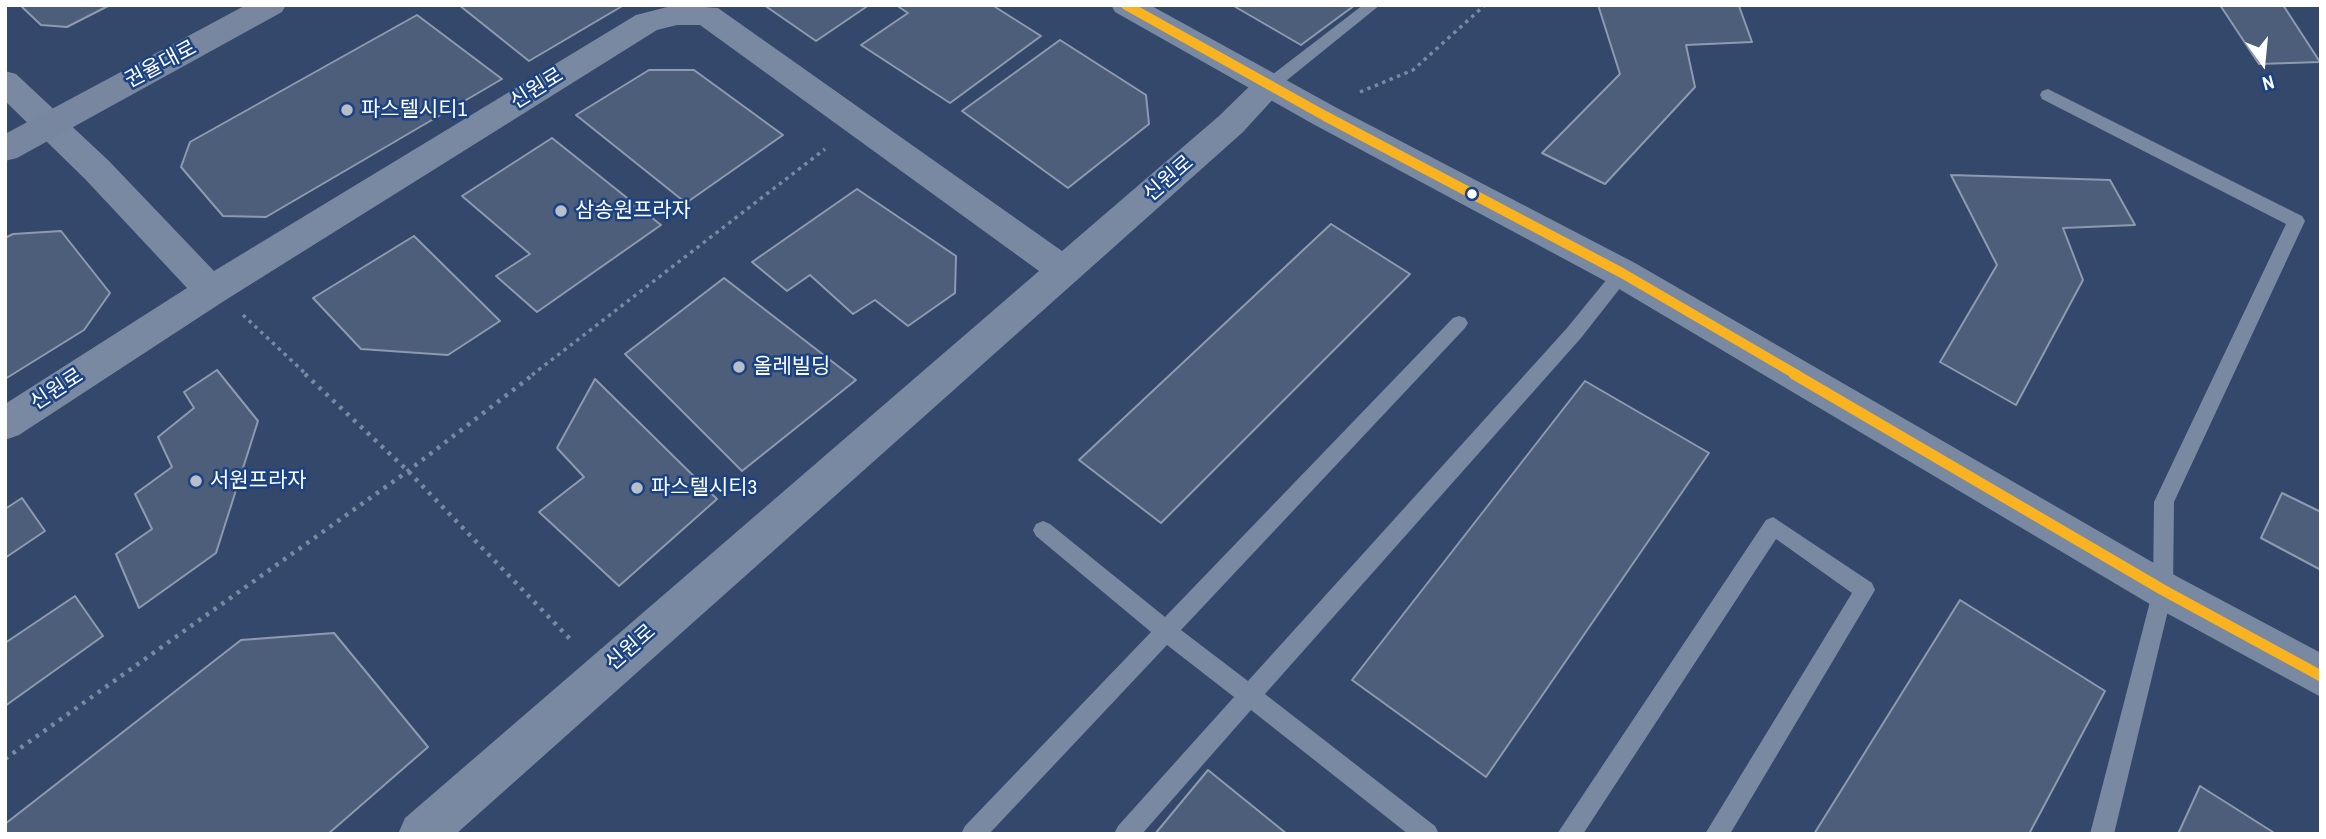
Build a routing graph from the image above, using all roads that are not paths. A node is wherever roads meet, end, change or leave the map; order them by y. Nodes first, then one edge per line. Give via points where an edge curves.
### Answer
1 (271, 5) edge
2 (1126, 5) edge
3 (1373, 5) edge
4 (5, 82) edge
5 (1270, 85) junction
6 (2048, 95) dead end
7 (50, 124) junction
8 (5, 149) edge
9 (1065, 271) junction
10 (1622, 273) junction
11 (211, 291) junction
12 (1459, 323) dead end
13 (5, 424) edge
14 (1043, 530) dead end
15 (2163, 590) junction
16 (1165, 630) junction
17 (2321, 676) edge
18 (1251, 695) junction
19 (421, 834) edge
20 (973, 834) edge
21 (1126, 834) edge
22 (1427, 834) edge
23 (1569, 834) edge
24 (1717, 834) edge
25 (2102, 834) edge

1 - 7 main road, 권율대로
2 - 5 street
3 - 5 lane
4 - 7 street
5 - 9 street, 신원로
5 - 10 street
6 - 15 lane via 2296,220 2164,502
7 - 8 main road, 권율대로
7 - 11 street
9 - 11 street, 신원로 via 707,15 677,15 647,22
9 - 19 street, 신원로
10 - 15 street
10 - 18 lane via 1574,333
11 - 13 street, 신원로
12 - 16 lane
14 - 16 lane
15 - 17 street
15 - 25 lane
16 - 18 lane
16 - 20 lane
18 - 21 lane
18 - 22 lane
23 - 24 lane via 1773,526 1865,590

